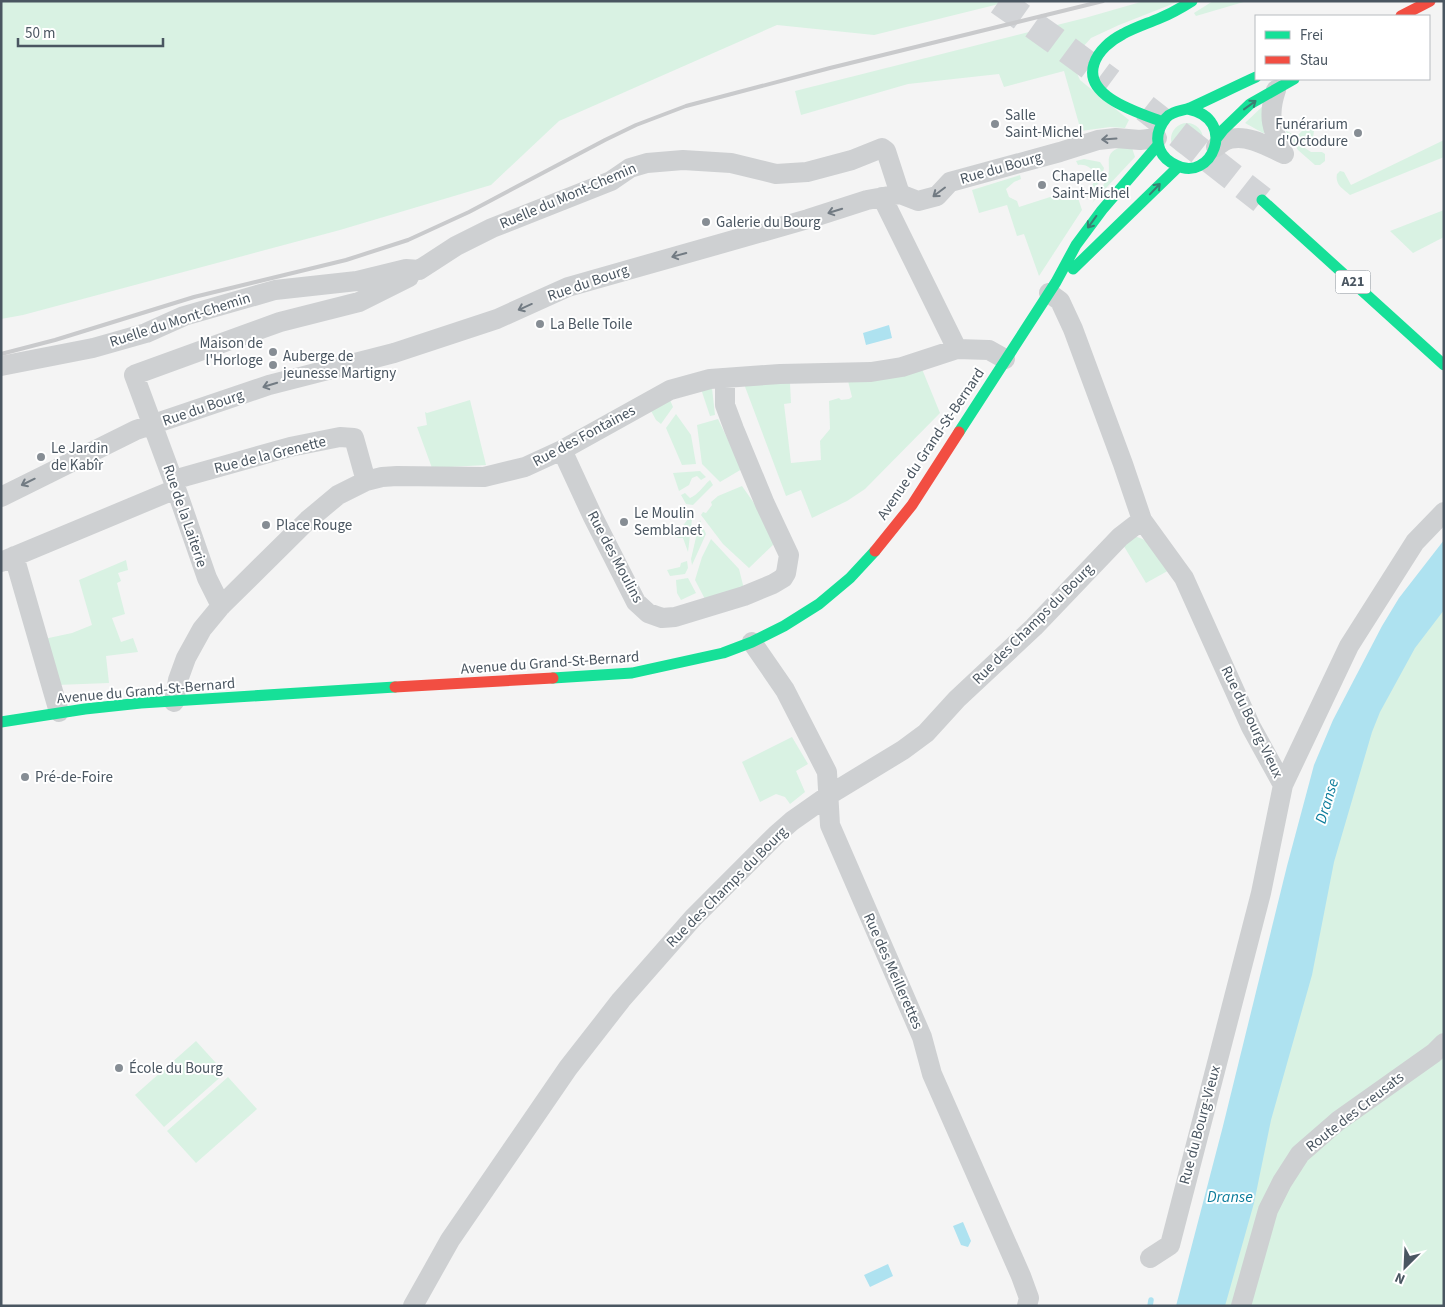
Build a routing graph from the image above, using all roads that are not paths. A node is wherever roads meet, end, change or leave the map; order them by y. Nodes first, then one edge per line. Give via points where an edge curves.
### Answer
1 (1192, 1) edge
2 (1430, 1) edge
3 (1403, 15) edge
4 (1255, 77) edge
5 (1292, 80) edge
6 (1276, 90) junction
7 (1188, 109) junction
8 (1159, 135) junction
9 (1216, 143) junction
10 (1178, 167) junction
11 (891, 196) junction
12 (1262, 200) tunnel mouth
13 (419, 270) junction
14 (1053, 288) junction
15 (957, 349) junction
16 (1005, 360) junction
17 (1444, 365) edge
18 (1, 366) edge
19 (725, 378) junction
20 (152, 425) junction
21 (562, 450) junction
22 (366, 481) junction
23 (174, 484) junction
24 (1, 497) edge
25 (1444, 512) edge
26 (1142, 520) junction
27 (8, 559) edge
28 (220, 606) junction
29 (752, 642) junction
30 (174, 702) junction
31 (59, 712) junction
32 (1, 722) edge
33 (1283, 785) junction
34 (829, 795) junction
35 (1444, 1043) edge
36 (1150, 1258) dead end
37 (413, 1306) edge
38 (1027, 1306) edge
39 (1241, 1306) edge

1 - 8 main road via 1114,39 1098,56 1091,71 1094,85
2 - 3 main road
4 - 7 main road
5 - 6 main road
9 -> 6 main road via 1223,130 1250,104
6 - 9 street via 1271,106 1273,132 1284,154 1244,138
7 - 8 main road via 1171,114
7 - 9 main road via 1208,118 1214,126
8 - 10 main road via 1164,157
8 -> 11 street, Rue du Bourg via 1140,140 1098,140 950,182 936,196 918,201
8 -> 14 main road, Avenue du Grand-St-Bernard via 1137,172 1096,217 1073,249
9 - 10 main road via 1212,155 1202,164 1192,168
14 -> 10 main road, Avenue du Grand-St-Bernard
11 - 13 street, Ruelle du Mont-Chemin via 886,151 882,148 852,160 790,174 683,160 646,163 630,168 611,181 492,228
11 - 15 street
11 -> 20 street, Rue du Bourg via 568,287 488,322 394,353 269,385
12 - 17 main road, A21
13 - 18 street, Ruelle du Mont-Chemin via 406,269 357,281 275,290 184,316 93,348
13 - 20 street, Ruelle du Mont-Chemin via 359,302 280,322 134,376
14 - 16 main road, Avenue du Grand-St-Bernard
14 - 26 street, Rue du Bourg-Vieux via 1072,329
15 - 16 street, Rue des Fontaines via 990,350
15 - 19 street, Rue des Fontaines via 871,372
16 - 29 main road, Avenue du Grand-St-Bernard via 912,505 865,562 819,604
19 - 21 street, Rue des Fontaines via 710,378 670,390
19 - 21 street, Rue des Moulins via 726,405 734,429 789,555 783,578 773,584 675,617 662,618 648,613 636,602
20 - 23 street, Rue de la Laiterie
20 -> 24 street, Rue du Bourg
21 - 22 street, Rue des Fontaines via 525,467 484,477 397,476
22 - 23 street, Rue de la Grenette via 354,438 340,437 290,447
22 - 28 street, Rue des Fontaines via 338,495 308,520
23 - 27 street, Rue de la Grenette
23 - 28 street, Rue de la Laiterie
25 - 33 street via 1415,542 1349,646
26 - 33 street, Rue du Bourg-Vieux via 1184,578 1251,727
26 - 34 street, Rue des Champs du Bourg via 1120,537 1034,627 926,732 903,750
27 - 31 street
28 - 30 street, Rue des Fontaines via 186,658
29 - 30 main road, Avenue du Grand-St-Bernard via 723,653 632,673
29 - 34 street, Rue des Meillerettes via 785,690 827,772
30 - 31 main road, Avenue du Grand-St-Bernard
31 - 32 main road, Avenue du Grand-St-Bernard
33 - 36 street, Rue du Bourg-Vieux via 1261,893 1170,1245
34 - 37 street, Rue des Champs du Bourg via 776,835 692,918 621,1000 568,1068 450,1240
34 - 38 street, Rue des Meillerettes via 830,825 922,1037 932,1074 1021,1276 1029,1298
35 - 39 street, Route des Creusats via 1300,1154 1268,1210

